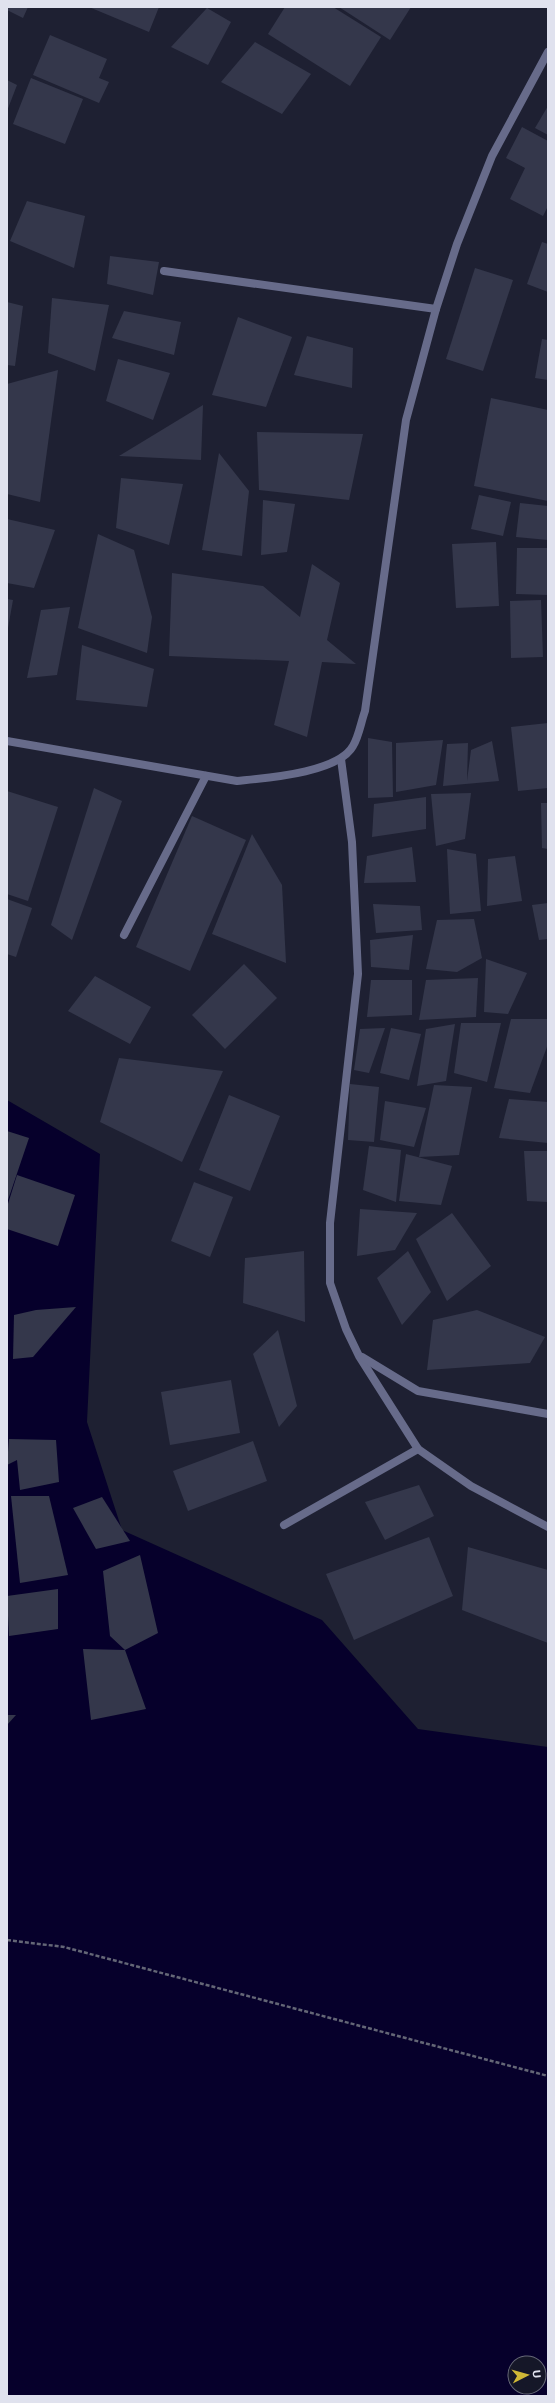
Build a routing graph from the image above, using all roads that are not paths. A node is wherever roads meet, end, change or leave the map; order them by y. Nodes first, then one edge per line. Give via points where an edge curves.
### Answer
1 (548, 52) edge
2 (164, 271) dead end
3 (436, 309) junction
4 (7, 742) edge
5 (341, 759) junction
6 (206, 776) junction
7 (124, 935) dead end
8 (359, 1356) junction
9 (548, 1414) edge
10 (418, 1449) junction
11 (284, 1525) dead end
12 (548, 1527) edge

1 - 3 street via 492,156 457,244
2 - 3 street
3 - 5 street via 406,420 365,711 353,746
4 - 6 street
5 - 6 street via 273,777 237,781
5 - 8 street via 352,842 358,974 330,1223 330,1283 346,1330
6 - 7 street
8 - 9 street via 418,1391
8 - 10 street
10 - 11 street
10 - 12 street via 471,1486

